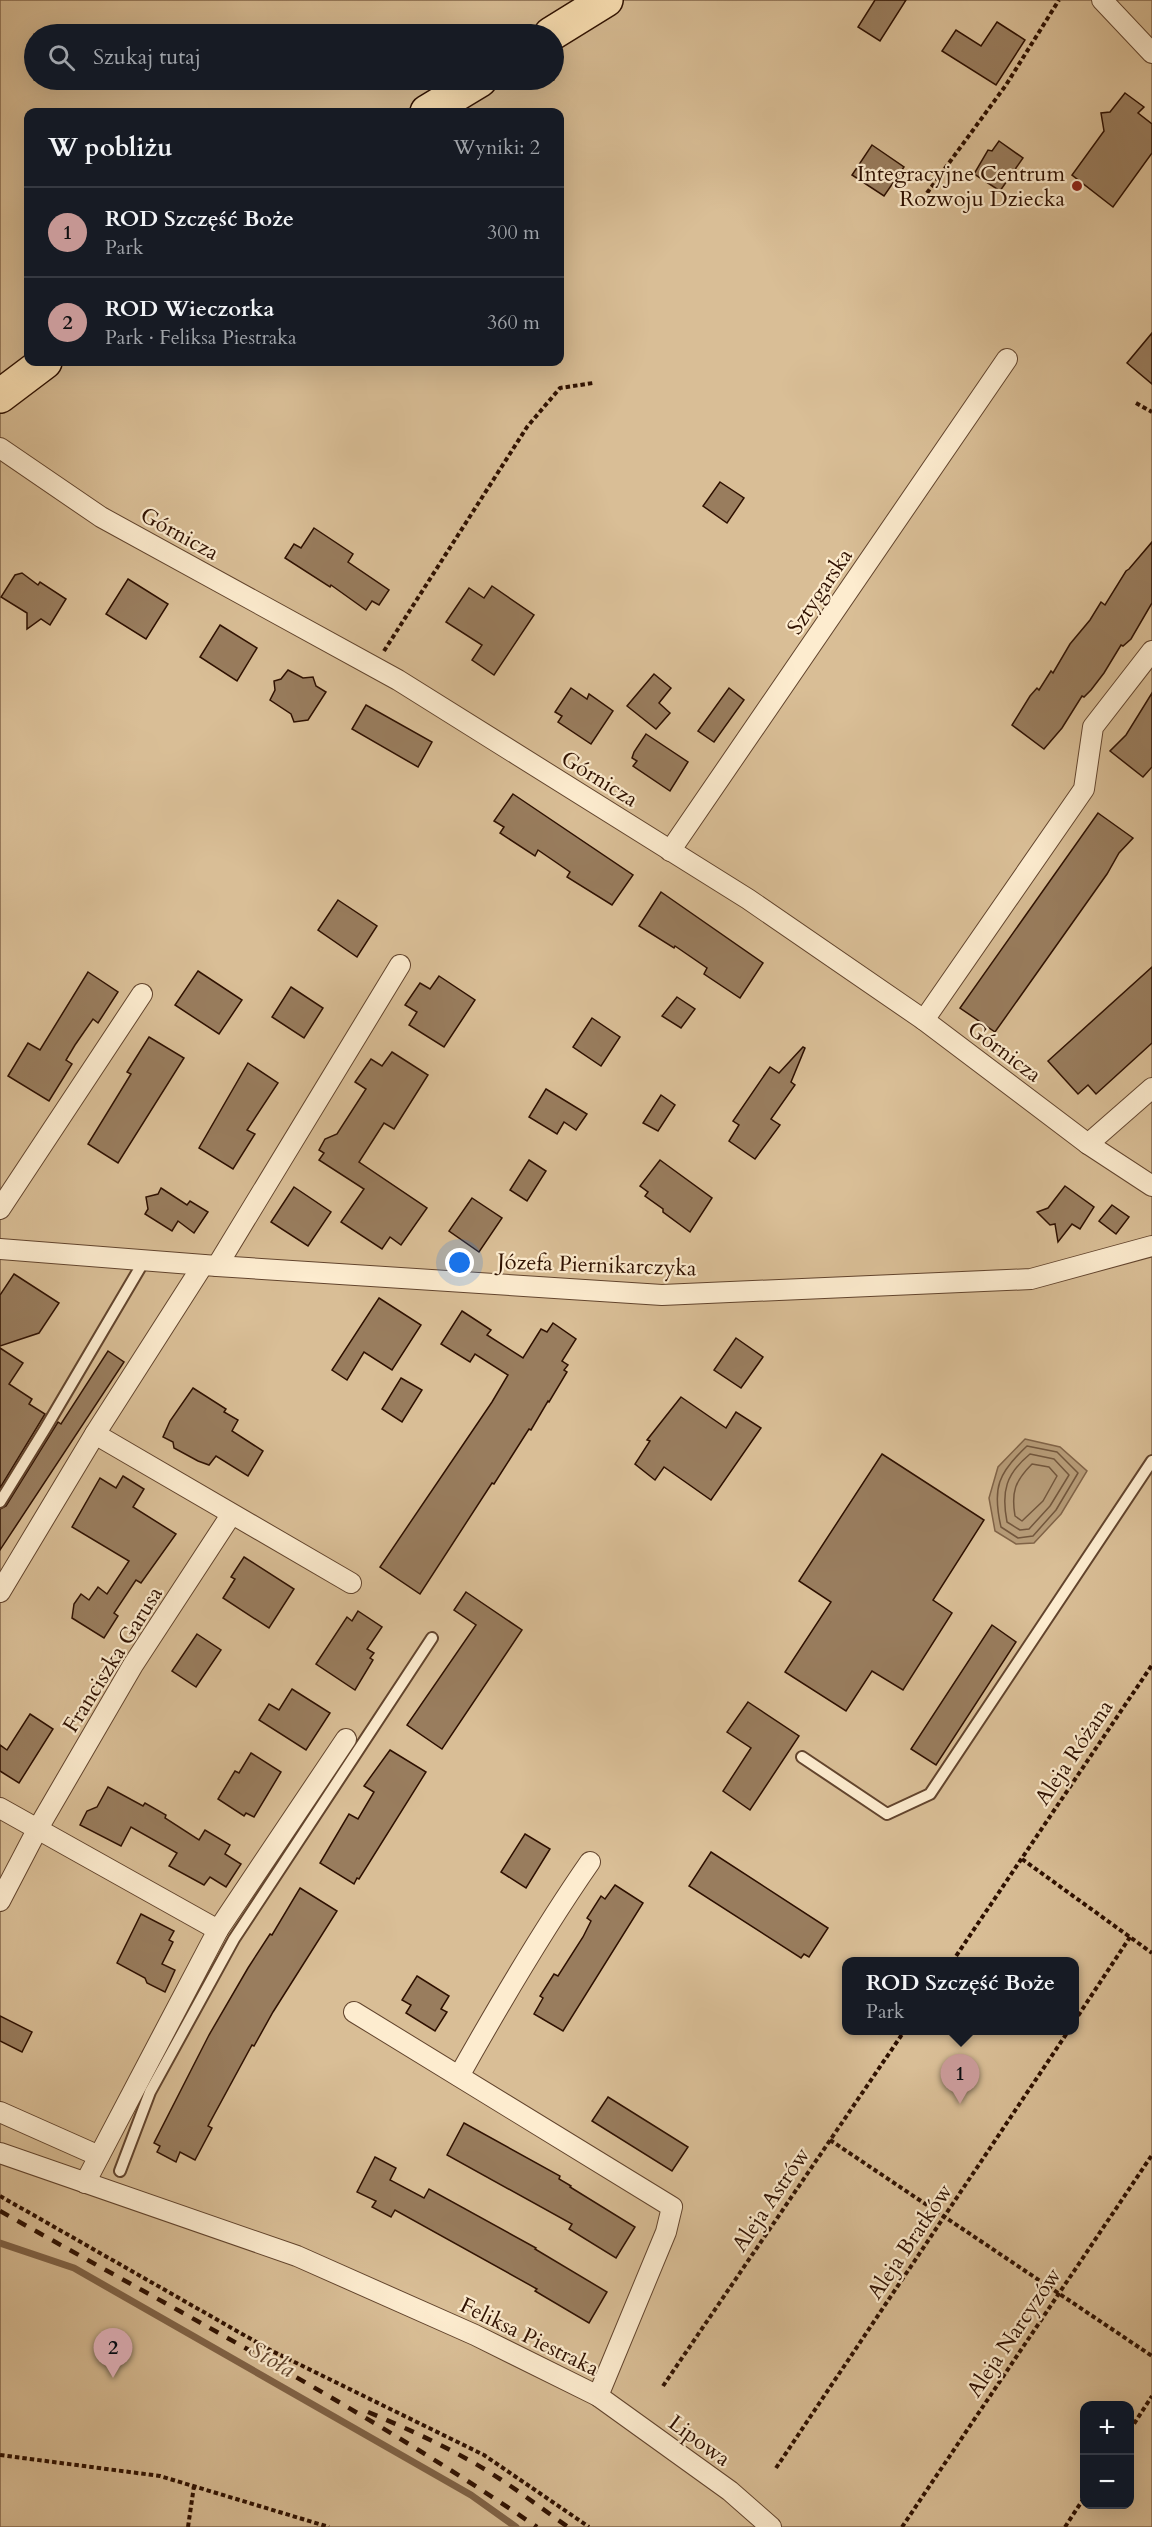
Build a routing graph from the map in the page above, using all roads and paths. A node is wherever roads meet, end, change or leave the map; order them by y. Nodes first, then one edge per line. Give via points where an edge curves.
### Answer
1 (606, 0) edge
2 (1059, 0) edge
3 (1102, 0) edge
4 (564, 26) edge
5 (1152, 53) edge
6 (464, 90) edge
7 (434, 108) edge
8 (927, 193) dead end
9 (1007, 359) dead end
10 (40, 366) edge
11 (593, 383) dead end
12 (0, 396) edge
13 (1136, 403) dead end
14 (1152, 412) edge
15 (0, 448) edge
16 (1152, 651) edge
17 (374, 667) junction
18 (670, 851) junction
19 (400, 965) dead end
20 (142, 994) dead end
21 (924, 1020) junction
22 (1152, 1088) edge
23 (1088, 1143) junction
24 (1152, 1186) edge
25 (0, 1209) edge
26 (1152, 1246) edge
27 (0, 1250) edge
28 (144, 1261) junction
29 (210, 1266) junction
30 (95, 1434) junction
31 (1152, 1461) edge
32 (0, 1502) edge
33 (231, 1515) junction
34 (351, 1583) dead end
35 (0, 1592) edge
36 (432, 1638) dead end
37 (1152, 1665) edge
38 (346, 1739) dead end
39 (802, 1757) dead end
40 (0, 1808) edge
41 (38, 1830) junction
42 (1022, 1859) junction
43 (590, 1862) dead end
44 (0, 1901) edge
45 (226, 1934) junction
46 (1130, 1937) junction
47 (1152, 1953) edge
48 (955, 1957) edge
49 (354, 2012) dead end
50 (1079, 2014) edge
51 (902, 2035) edge
52 (1066, 2035) edge
53 (459, 2076) junction
54 (0, 2112) edge
55 (830, 2140) junction
56 (0, 2153) edge
57 (1152, 2155) edge
58 (99, 2156) junction
59 (120, 2170) dead end
60 (85, 2183) junction
61 (0, 2196) edge
62 (945, 2217) junction
63 (1059, 2294) junction
64 (1152, 2356) edge
65 (663, 2386) dead end
66 (598, 2396) junction
67 (1152, 2396) edge
68 (1134, 2424) edge
69 (0, 2455) edge
70 (776, 2468) dead end
71 (194, 2486) junction
72 (1080, 2504) edge
73 (188, 2527) edge
74 (329, 2527) edge
75 (590, 2527) edge
76 (771, 2527) edge
77 (902, 2527) edge
78 (1065, 2527) edge

1 - 4 highway
2 - 8 path via 1006,85
3 - 5 street
6 - 7 highway
9 - 18 street, Sztygarska
10 - 12 highway
11 - 17 path via 560,388 527,427
13 - 14 path
15 - 17 street, Górnicza via 101,517
16 - 21 street via 1093,727 1084,789
17 - 18 street, Górnicza
18 - 21 street, Górnicza via 748,899
19 - 29 street
20 - 25 street
21 - 23 street, Górnicza
22 - 23 street
23 - 24 street, Górnicza
26 - 29 street, Józefa Piernikarczyka via 1031,1279 662,1295
27 - 28 street, Józefa Piernikarczyka
28 - 29 street, Józefa Piernikarczyka
28 - 32 lane
29 - 30 street
30 - 33 street
30 - 35 street
31 - 39 lane via 930,1794 887,1814
33 - 34 street
33 - 41 street, Franciszka Garusa via 133,1665
36 - 45 lane
37 - 42 path, Aleja Różana
38 - 45 street
40 - 41 street
41 - 44 street, Franciszka Garusa
41 - 45 street
42 - 46 path
42 - 48 path
43 - 53 street via 509,1986
45 - 58 street
45 - 59 lane via 150,2092
46 - 47 path
46 - 50 path
49 - 53 street, Feliksa Piestraka
51 - 55 path, Aleja Astrów
52 - 62 path, Aleja Bratków
53 - 66 street, Feliksa Piestraka via 672,2206 666,2232
54 - 58 street
55 - 62 path
55 - 65 path, Aleja Astrów
56 - 60 street, Feliksa Piestraka
57 - 63 path, Aleja Narcyzów
58 - 60 street
60 - 66 street, Feliksa Piestraka via 297,2256 475,2335
61 - 75 path via 272,2351 484,2455
62 - 63 path
62 - 70 path, Aleja Bratków
63 - 64 path
63 - 77 path, Aleja Narcyzów
66 - 76 street, Lipowa via 730,2491
67 - 68 path
69 - 71 path via 160,2476
71 - 73 path
71 - 74 path
72 - 78 path

